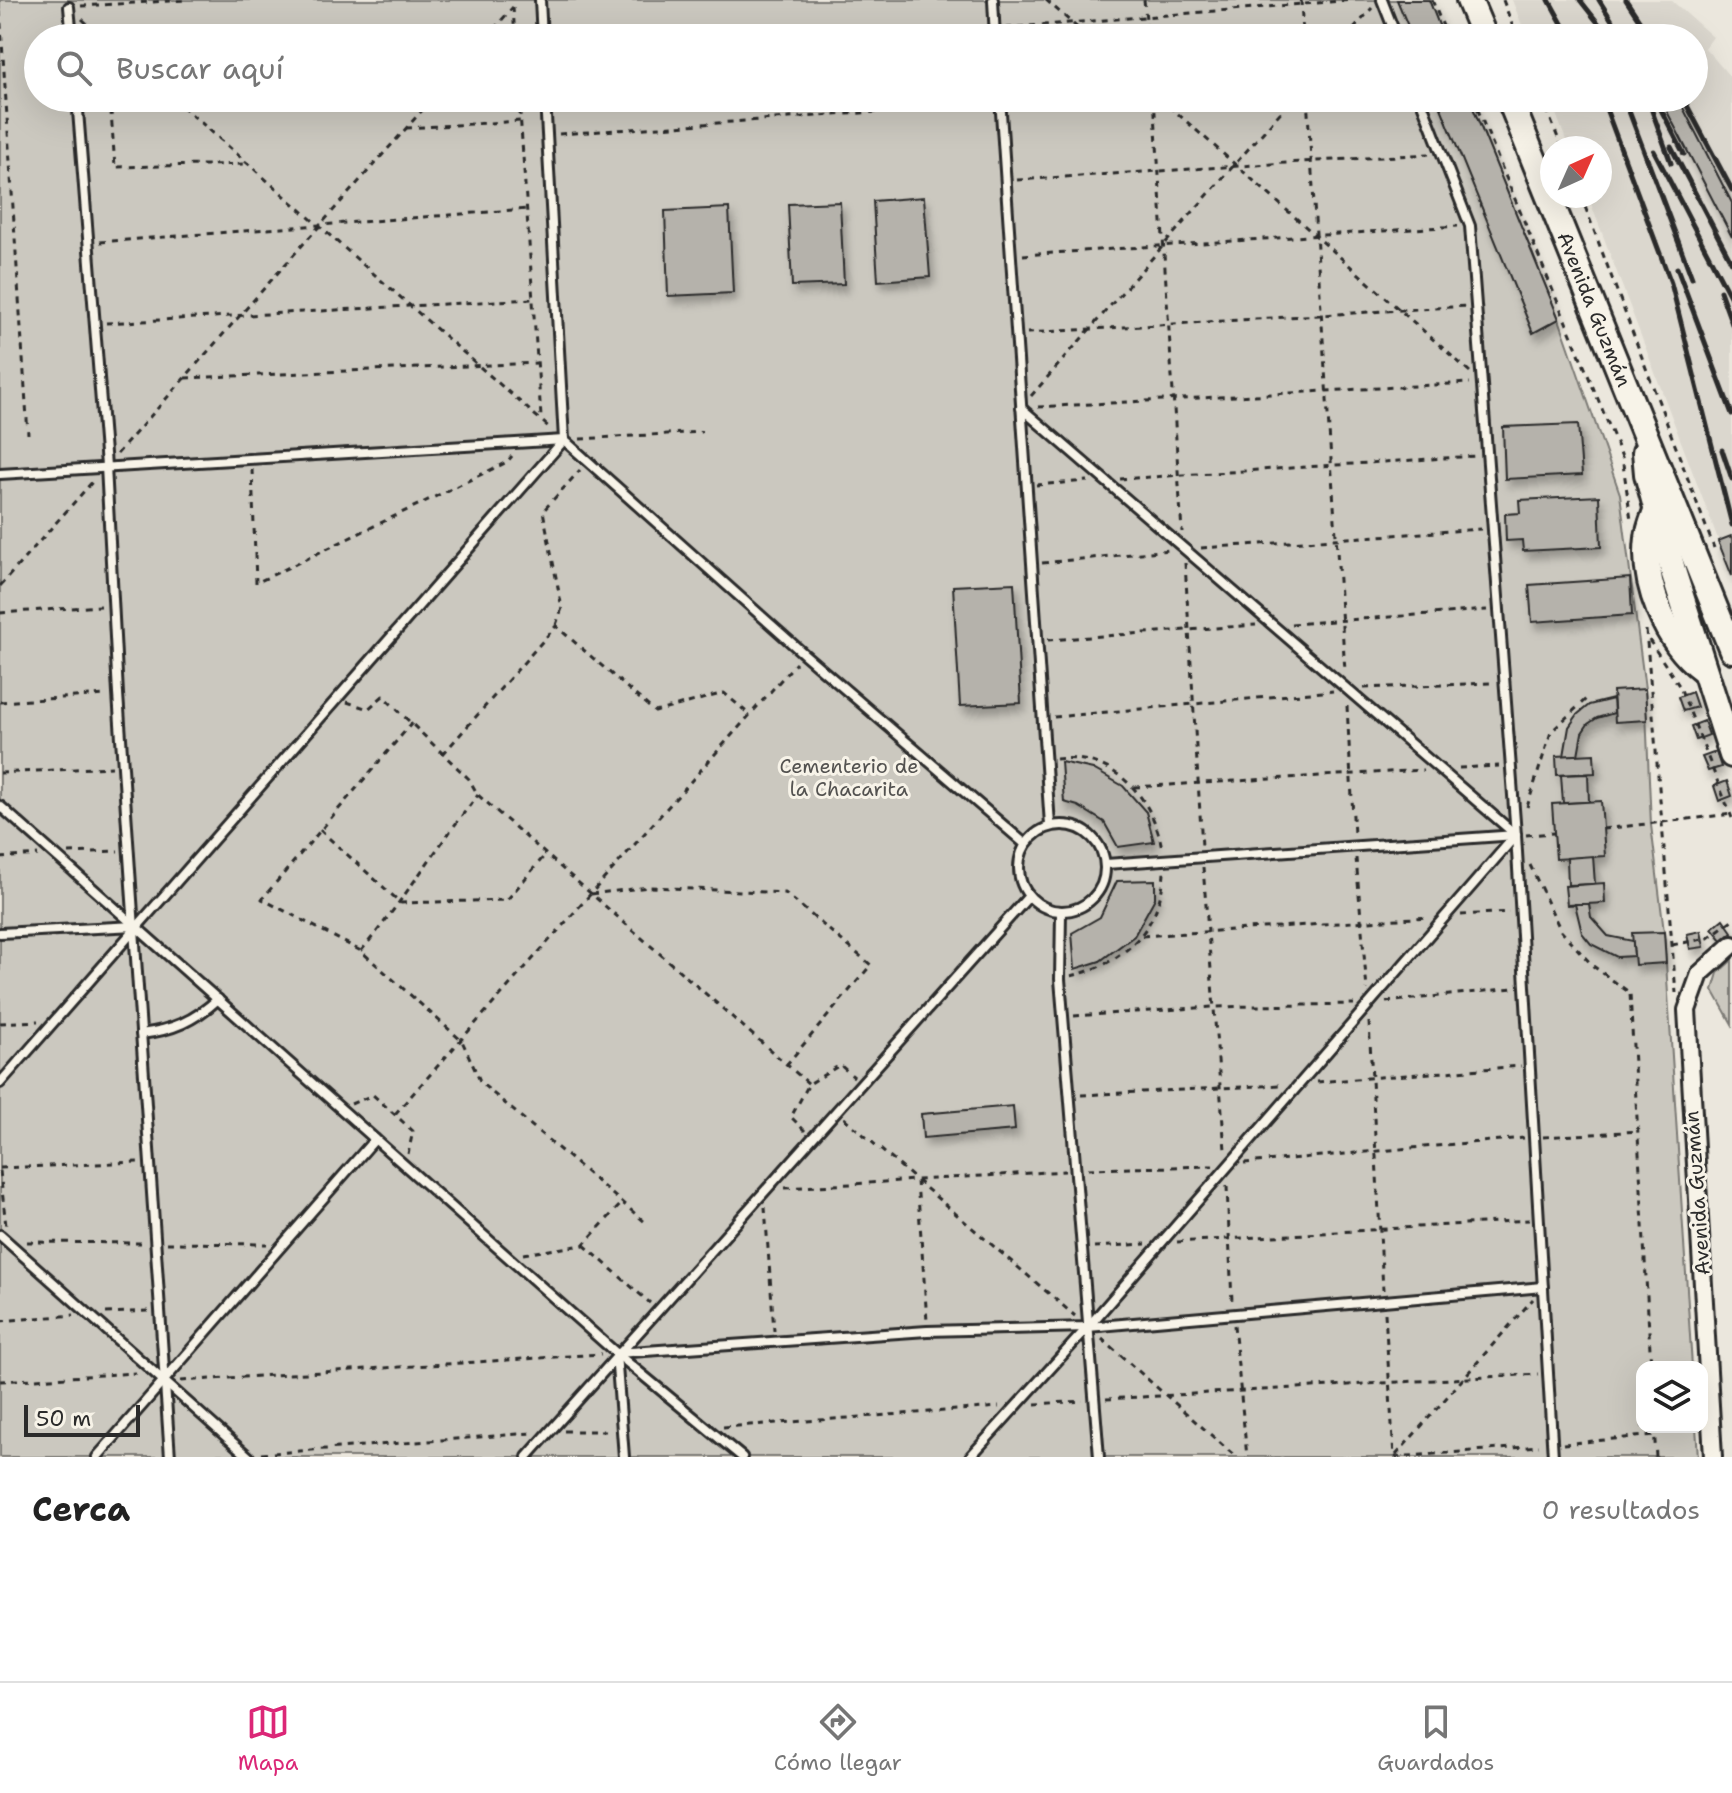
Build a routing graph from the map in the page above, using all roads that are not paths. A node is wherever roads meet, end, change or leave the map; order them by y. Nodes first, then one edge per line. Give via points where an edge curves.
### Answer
1 (540, 0) edge
2 (993, 0) edge
3 (1381, 0) edge
4 (1469, 0) edge
5 (69, 7) road end
6 (71, 24) edge
7 (541, 24) edge
8 (994, 24) edge
9 (1391, 24) edge
10 (1479, 24) edge
11 (78, 112) edge
12 (546, 112) edge
13 (1001, 112) edge
14 (1426, 112) edge
15 (1515, 112) edge
16 (1021, 408) junction
17 (1644, 434) junction
18 (564, 440) junction
19 (106, 466) junction
20 (0, 474) edge
21 (1664, 580) junction
22 (1722, 623) junction
23 (1732, 650) edge
24 (1703, 671) junction
25 (1732, 728) edge
26 (1732, 755) edge
27 (0, 806) edge
28 (1050, 825) junction
29 (1516, 835) junction
30 (1024, 843) junction
31 (1106, 864) junction
32 (1028, 897) junction
33 (1061, 912) junction
34 (135, 926) junction
35 (0, 933) edge
36 (1732, 945) edge
37 (218, 999) junction
38 (141, 1034) junction
39 (0, 1083) edge
40 (375, 1139) junction
41 (4, 1239) edge
42 (1543, 1287) junction
43 (1088, 1327) junction
44 (616, 1353) junction
45 (162, 1382) junction
46 (248, 1456) edge
47 (97, 1457) edge
48 (170, 1457) edge
49 (527, 1457) edge
50 (624, 1457) edge
51 (742, 1457) edge
52 (970, 1457) edge
53 (1099, 1457) edge
54 (1553, 1457) edge
55 (1713, 1457) edge

1 - 7 lane
2 - 8 lane
3 - 9 lane
4 - 10 main road
5 - 6 lane
11 - 19 lane
12 - 18 lane
13 - 16 lane
14 - 29 lane via 1470,226
15 - 17 main road, Avenida Guzmán
16 - 28 lane
16 - 29 lane
17 - 21 main road, Avenida Guzmán
17 - 22 main road, Avenida Guzmán
18 - 19 lane
18 - 30 lane
18 - 34 lane
19 - 20 lane
19 - 34 lane
21 - 22 main road via 1694,582
21 - 24 main road, Avenida Guzmán
22 - 23 main road, Avenida Guzmán
24 - 25 lane
24 - 26 main road, Avenida Guzmán
27 - 34 lane
28 - 30 lane
28 - 31 lane via 1075,825 1096,840
29 - 31 lane
29 - 42 lane
29 - 43 lane
30 - 32 lane via 1017,870
31 - 33 lane via 1102,888 1085,906
32 - 33 lane
32 - 44 lane
33 - 43 lane via 1063,1017
34 - 35 lane
34 - 37 lane
34 - 38 lane
34 - 39 lane
36 - 55 street, Avenida Guzmán via 1700,974 1687,1010
37 - 38 lane via 181,1026
37 - 40 lane
38 - 45 lane
40 - 44 lane
40 - 45 lane
41 - 45 lane
42 - 43 lane
42 - 54 lane
43 - 44 lane via 927,1331
43 - 52 lane
43 - 53 lane
44 - 49 lane
44 - 50 lane
44 - 51 lane
45 - 46 lane
45 - 47 lane
45 - 48 lane

